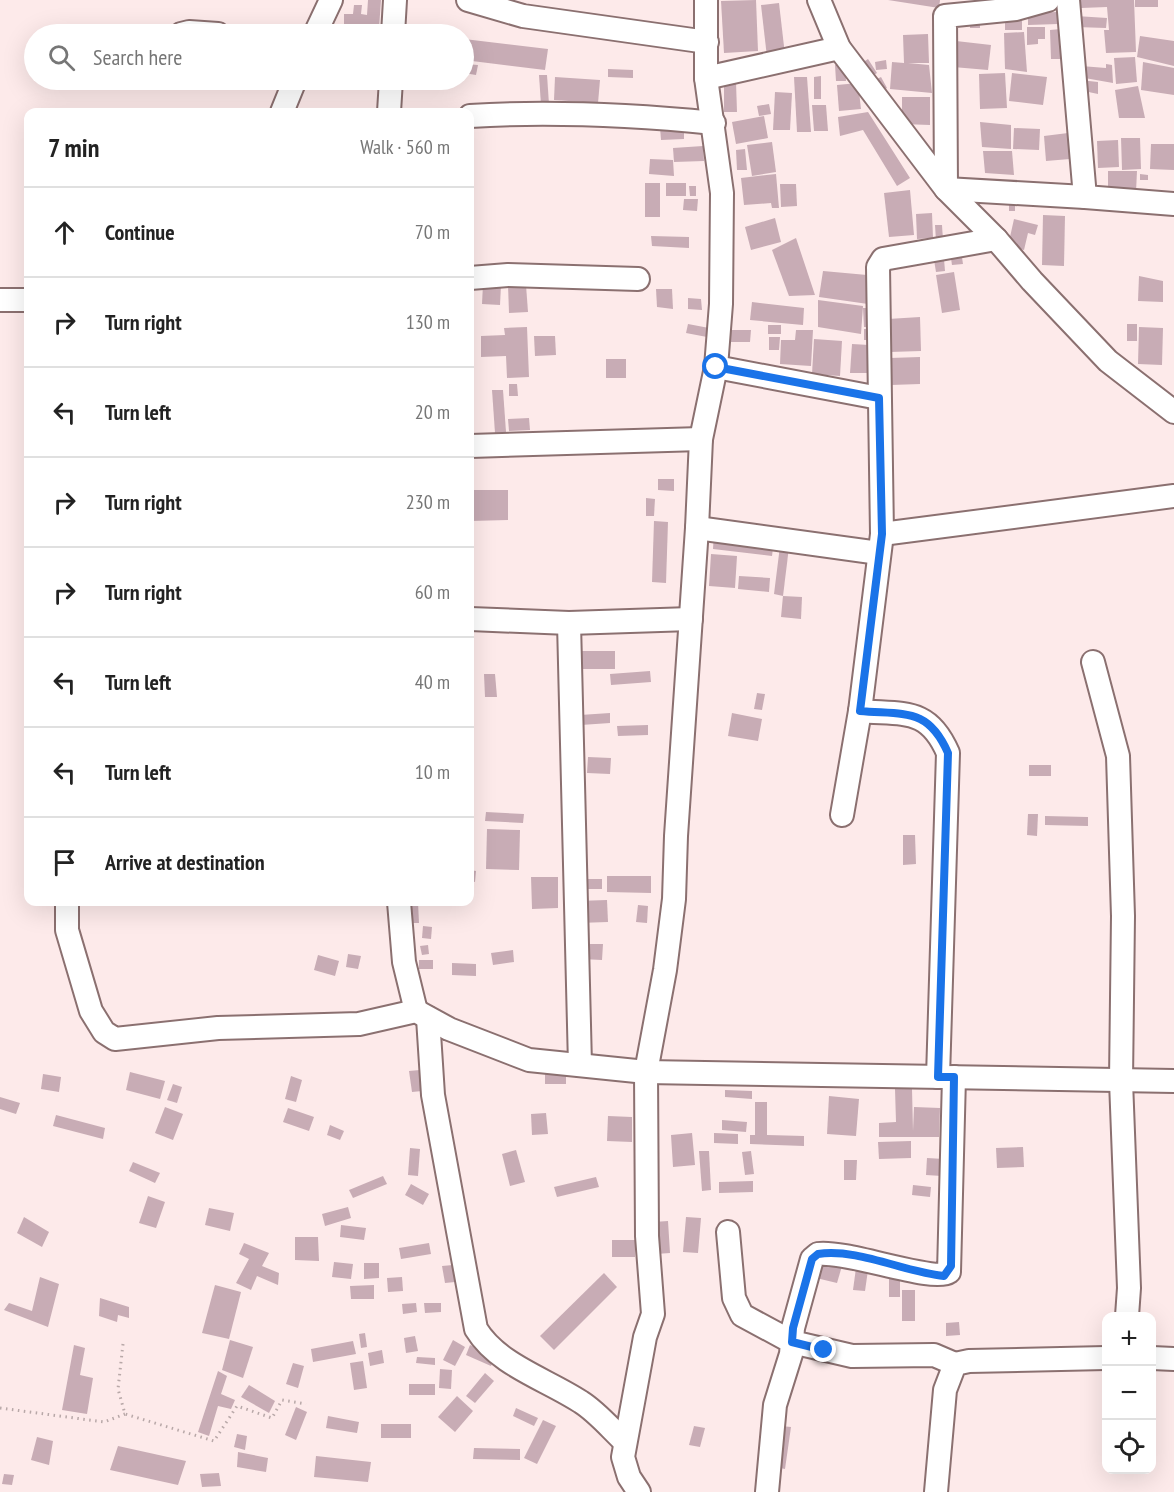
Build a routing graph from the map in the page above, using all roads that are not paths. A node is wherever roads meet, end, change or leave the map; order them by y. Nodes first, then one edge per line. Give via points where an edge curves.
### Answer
1 (331, 0) edge
2 (394, 0) edge
3 (468, 0) edge
4 (706, 0) edge
5 (819, 0) edge
6 (1048, 0) edge
7 (1068, 0) edge
8 (946, 8) edge
9 (320, 24) edge
10 (393, 24) edge
11 (706, 42) junction
12 (839, 48) junction
13 (706, 78) junction
14 (288, 90) edge
15 (390, 90) edge
16 (283, 108) edge
17 (389, 108) edge
18 (474, 116) edge
19 (714, 123) junction
20 (946, 189) junction
21 (1085, 197) junction
22 (1174, 204) edge
23 (996, 238) junction
24 (474, 278) edge
25 (638, 279) dead end
26 (0, 300) edge
27 (24, 300) edge
28 (716, 367) junction
29 (879, 398) junction
30 (1174, 412) edge
31 (701, 439) junction
32 (474, 446) edge
33 (1174, 496) edge
34 (698, 528) junction
35 (880, 543) junction
36 (474, 619) edge
37 (691, 619) junction
38 (569, 623) junction
39 (1093, 662) dead end
40 (860, 711) junction
41 (842, 815) dead end
42 (67, 906) edge
43 (399, 906) edge
44 (422, 1014) junction
45 (580, 1065) junction
46 (646, 1072) junction
47 (946, 1077) junction
48 (1121, 1081) junction
49 (1174, 1082) edge
50 (728, 1232) dead end
51 (1127, 1312) edge
52 (792, 1342) junction
53 (1102, 1358) edge
54 (1156, 1358) edge
55 (1174, 1359) edge
56 (955, 1364) junction
57 (625, 1442) junction
58 (639, 1492) edge
59 (767, 1492) edge
60 (936, 1492) edge

1 - 9 street
2 - 10 street
3 - 11 street via 523,16
4 - 11 street
5 - 12 street
6 - 8 street via 1016,9
7 - 21 street
8 - 20 street
11 - 13 street
12 - 13 street
12 - 20 street
13 - 19 street
14 - 16 street
15 - 17 street
18 - 19 street via 641,116
19 - 28 street via 722,193
20 - 21 street
20 - 23 street
21 - 22 street
23 - 29 street via 883,259 878,267
23 - 30 street via 1108,361
24 - 25 street
26 - 27 street
28 - 29 street
28 - 31 street
29 - 35 street
31 - 32 street
31 - 34 street
33 - 35 street
34 - 35 street
34 - 37 street
35 - 40 street
36 - 38 street
37 - 38 street
37 - 46 street via 674,898
38 - 45 street
39 - 48 street via 1118,756 1123,916
40 - 41 street
40 - 47 street via 920,717 939,733 948,753
42 - 44 street via 67,930 91,1011 104,1032 115,1039 218,1028 359,1024
43 - 44 street via 404,962
44 - 45 street via 449,1029 529,1060
44 - 57 street via 476,1329 485,1344 552,1388 581,1402
45 - 46 street
46 - 47 street
46 - 57 street via 647,1236 652,1314
47 - 48 street
47 - 52 street via 949,1272 944,1276 932,1275 868,1259 818,1254 812,1259
48 - 49 street
48 - 51 street
50 - 52 street via 734,1298 742,1315
52 - 56 street via 852,1356 934,1355
52 - 59 street via 775,1405
53 - 56 street
54 - 55 street
56 - 60 street via 945,1389
57 - 58 street via 623,1457

